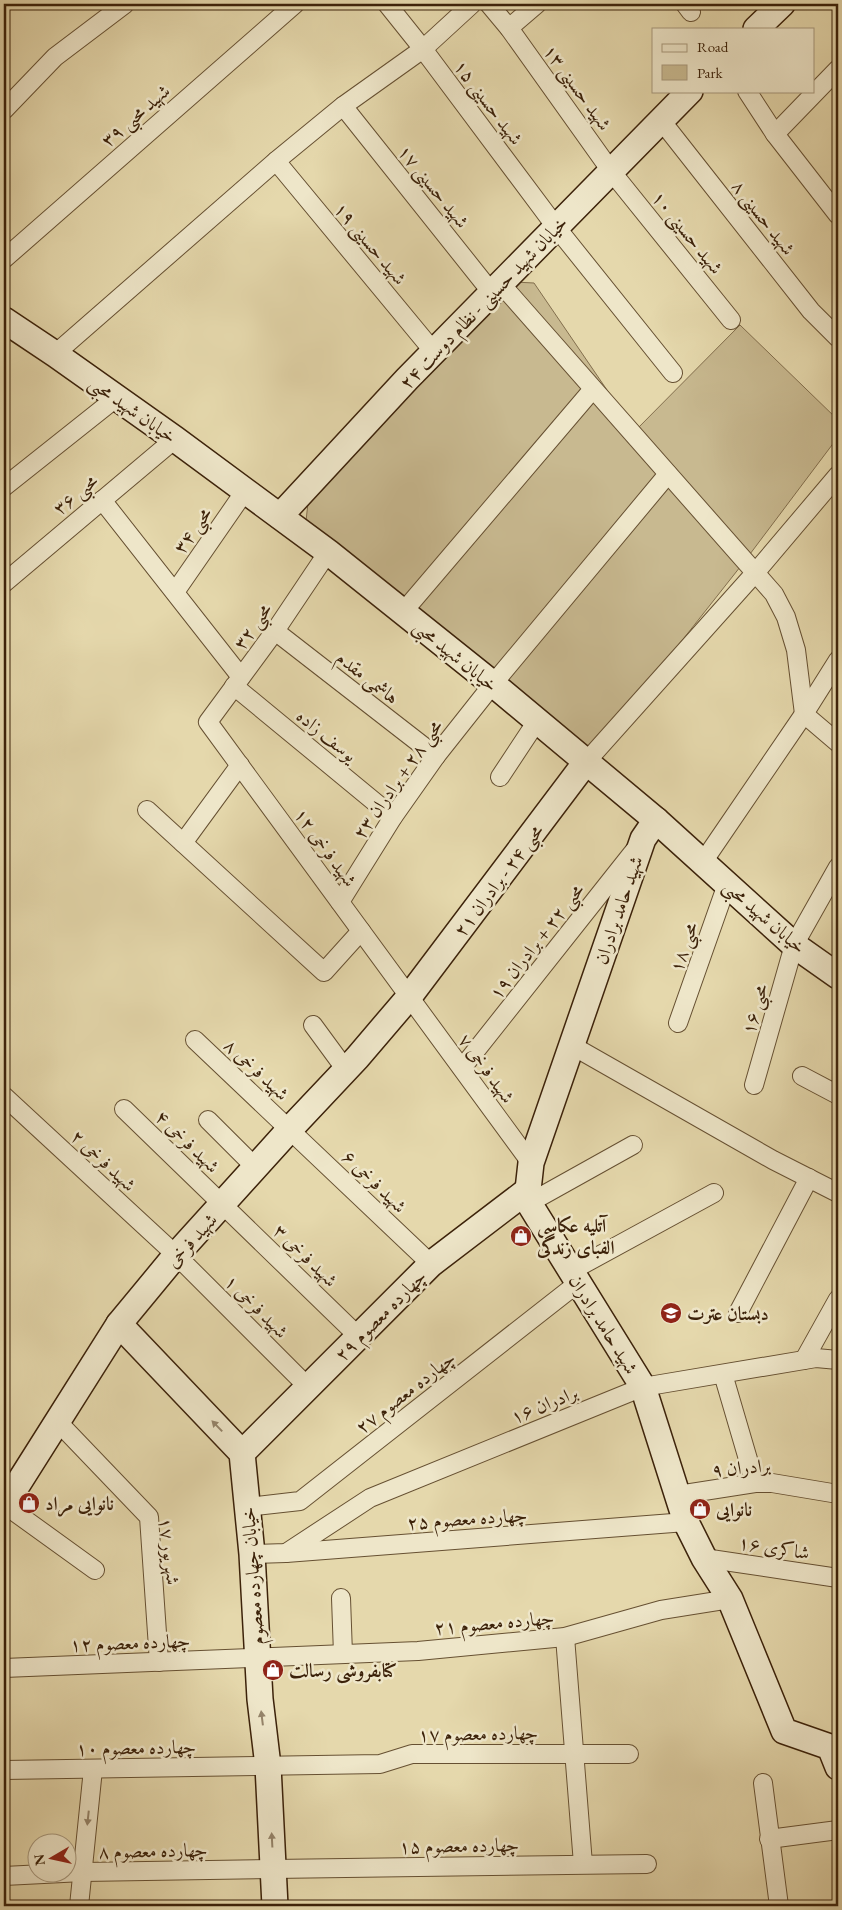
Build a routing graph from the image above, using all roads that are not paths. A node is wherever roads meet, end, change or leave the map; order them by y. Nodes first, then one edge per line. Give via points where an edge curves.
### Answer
1 (295, 4) edge
2 (387, 4) edge
3 (472, 4) edge
4 (489, 4) edge
5 (537, 4) edge
6 (782, 4) edge
7 (117, 6) edge
8 (509, 28) junction
9 (757, 28) edge
10 (423, 49) junction
11 (838, 69) edge
12 (689, 92) edge
13 (748, 92) edge
14 (343, 106) junction
15 (4, 110) edge
16 (660, 119) junction
17 (775, 134) junction
18 (276, 161) junction
19 (611, 171) junction
20 (838, 215) edge
21 (556, 227) junction
22 (4, 259) edge
23 (496, 288) junction
24 (731, 320) dead end
25 (7, 327) edge
26 (838, 338) edge
27 (434, 352) junction
28 (55, 354) junction
29 (674, 373) dead end
30 (593, 389) junction
31 (116, 398) junction
32 (175, 439) junction
33 (668, 474) junction
34 (838, 475) edge
35 (4, 487) edge
36 (245, 491) junction
37 (102, 500) junction
38 (280, 516) junction
39 (328, 552) junction
40 (755, 573) junction
41 (4, 583) edge
42 (175, 592) junction
43 (403, 612) junction
44 (275, 631) junction
45 (838, 660) edge
46 (238, 682) junction
47 (493, 684) junction
48 (804, 714) junction
49 (537, 721) junction
50 (208, 722) joint
51 (838, 743) edge
52 (436, 756) junction
53 (586, 762) junction
54 (240, 765) junction
55 (500, 778) dead end
56 (147, 810) dead end
57 (393, 817) junction
58 (650, 830) junction
59 (183, 843) junction
60 (703, 862) junction
61 (838, 867) edge
62 (727, 884) junction
63 (340, 902) junction
64 (361, 931) junction
65 (794, 945) junction
66 (838, 976) edge
67 (409, 997) junction
68 (678, 1023) dead end
69 (313, 1025) dead end
70 (195, 1040) dead end
71 (571, 1045) junction
72 (462, 1068) junction
73 (346, 1070) junction
74 (802, 1076) dead end
75 (754, 1084) dead end
76 (838, 1095) edge
77 (4, 1096) edge
78 (124, 1109) dead end
79 (208, 1120) dead end
80 (290, 1129) junction
81 (633, 1145) dead end
82 (531, 1164) junction
83 (256, 1167) junction
84 (809, 1178) junction
85 (714, 1193) dead end
86 (838, 1193) edge
87 (528, 1196) junction
88 (223, 1204) junction
89 (176, 1255) junction
90 (431, 1264) junction
91 (575, 1277) junction
92 (838, 1299) edge
93 (738, 1313) dead end
94 (119, 1324) junction
95 (358, 1336) junction
96 (804, 1360) junction
97 (838, 1360) edge
98 (723, 1374) junction
99 (643, 1386) junction
100 (308, 1387) junction
101 (57, 1421) junction
102 (242, 1453) junction
103 (755, 1483) junction
104 (838, 1494) edge
105 (678, 1495) junction
106 (4, 1506) edge
107 (248, 1507) junction
108 (686, 1522) junction
109 (286, 1553) junction
110 (252, 1554) junction
111 (704, 1558) junction
112 (95, 1570) dead end
113 (838, 1578) edge
114 (341, 1598) dead end
115 (730, 1599) junction
116 (565, 1637) junction
117 (344, 1654) junction
118 (257, 1658) junction
119 (159, 1662) junction
120 (4, 1668) edge
121 (835, 1753) edge
122 (575, 1754) junction
123 (629, 1754) dead end
124 (268, 1766) junction
125 (93, 1769) junction
126 (4, 1770) edge
127 (763, 1782) dead end
128 (838, 1830) edge
129 (769, 1839) junction
130 (583, 1864) junction
131 (647, 1864) dead end
132 (273, 1869) junction
133 (83, 1872) junction
134 (4, 1876) edge
135 (79, 1906) edge
136 (275, 1906) edge
137 (779, 1906) edge

1 - 22 street, شهید محبی ۳۹
2 - 10 street, شهید حسینی ۱۵
3 - 10 street
4 - 8 street, شهید حسینی ۱۳
5 - 8 street
6 - 9 street
7 - 15 street via 55,57
8 - 19 street, شهید حسینی ۱۳
10 - 14 street
10 - 21 street, شهید حسینی ۱۵
11 - 17 street
12 - 16 street, خیابان شهید حسینی - نظام دوست ۲۴
13 - 17 street
14 - 18 street
14 - 23 street, شهید حسینی ۱۷
16 - 19 street, خیابان شهید حسینی - نظام دوست ۲۴
16 - 26 street, شهید حسینی ۸ via 811,311
17 - 20 street
18 - 27 street, شهید حسینی ۱۹
18 - 28 street
19 - 21 street, خیابان شهید حسینی - نظام دوست ۲۴
19 - 24 street, شهید حسینی ۱۰
21 - 23 street, خیابان شهید حسینی - نظام دوست ۲۴
21 - 29 street, شهید حسینی ۱۵
23 - 27 street, خیابان شهید حسینی - نظام دوست ۲۴
23 - 30 street, شهید حسینی ۱۷
25 - 28 street, خیابان شهید محبی
27 - 38 street, خیابان شهید حسینی - نظام دوست ۲۴
28 - 31 street, خیابان شهید محبی
30 - 33 street, شهید حسینی ۱۷
30 - 43 street
31 - 32 street, خیابان شهید محبی
31 - 35 street
32 - 36 street, خیابان شهید محبی
32 - 37 street, محبی ۳۶
33 - 40 street, شهید حسینی ۱۷
33 - 47 street, محبی ۲۸ + برادران ۲۳
34 - 40 street
36 - 38 street, خیابان شهید محبی
36 - 42 street, محبی ۳۴
37 - 41 street, محبی ۳۶
37 - 42 street, یوسف زاده
38 - 39 street, خیابان شهید محبی
39 - 43 street, خیابان شهید محبی
39 - 44 street, محبی ۳۲
40 - 48 street, شهید حسینی ۱۷ via 774,594 786,617 796,650
40 - 53 street
42 - 46 street, یوسف زاده
43 - 47 street, خیابان شهید محبی
44 - 46 street, محبی ۳۲
44 - 52 street, هاشمی مقدم
45 - 48 street
46 - 50 street, محبی ۳۲
46 - 57 street, یوسف زاده
47 - 49 street, خیابان شهید محبی
47 - 52 street, محبی ۲۸ + برادران ۲۳
48 - 51 street
48 - 60 street
49 - 53 street, خیابان شهید محبی
49 - 55 street
50 - 54 street, شهید فرخی ۱۲
52 - 57 street, محبی ۲۸ + برادران ۲۳
53 - 58 street, خیابان شهید محبی
53 - 67 street, محبی ۲۴ - برادران ۲۱
54 - 59 street
54 - 63 street, شهید فرخی ۱۲
56 - 59 street
57 - 63 street, محبی ۲۸ + برادران ۲۳
58 - 60 street, خیابان شهید محبی
58 - 71 street, شهید حامد برادران
58 - 72 street, محبی ۲۲ + برادران ۱۹
59 - 64 street via 324,972
60 - 62 street, خیابان شهید محبی
61 - 65 street, محبی ۱۶
62 - 65 street, خیابان شهید محبی
62 - 68 street, محبی ۱۸
63 - 64 street, شهید فرخی ۱۲
64 - 67 street, شهید فرخی ۱۲
65 - 66 street, خیابان شهید محبی
65 - 75 street, محبی ۱۶
67 - 72 street, شهید فرخی ۷
67 - 73 street, شهید فرخی
69 - 73 street
70 - 80 street, شهید فرخی ۸
71 - 82 street, شهید حامد برادران
71 - 84 street
72 - 82 street, شهید فرخی ۷
73 - 80 street, شهید فرخی
74 - 76 street
77 - 89 street, شهید فرخی ۲
78 - 88 street, شهید فرخی ۴
79 - 83 street
80 - 83 street, شهید فرخی
80 - 90 street, شهید فرخی ۶
81 - 87 street
82 - 87 street, شهید حامد برادران
83 - 88 street, شهید فرخی
84 - 86 street
84 - 93 street
85 - 91 street, چهارده معصوم ۲۷
87 - 90 street, چهارده معصوم ۲۹
87 - 91 street, شهید حامد برادران
88 - 89 street, شهید فرخی
88 - 95 street, شهید فرخی ۳
89 - 94 street, شهید فرخی
89 - 100 street, شهید فرخی ۱
90 - 95 street, چهارده معصوم ۲۹
91 - 99 street, شهید حامد برادران
91 - 107 street, چهارده معصوم ۲۷ via 300,1501
92 - 96 street
94 - 101 street, شهید فرخی
102 -> 94 street
95 - 100 street, چهارده معصوم ۲۹
96 - 97 street, برادران ۱۶
96 - 98 street, برادران ۱۶
98 - 99 street, برادران ۱۶
98 - 103 street
99 - 105 street, شهید حامد برادران
99 - 109 street, برادران ۱۶ via 370,1498
100 - 102 street, چهارده معصوم ۲۹
101 - 106 street, شهید فرخی
101 - 119 street, ۱۷ شهریور via 149,1517
102 - 107 street, خیابان چهارده معصوم
103 - 104 street, برادران ۹
103 - 105 street, برادران ۹
105 - 108 street, شهید حامد برادران
106 - 112 street
107 - 110 street, خیابان چهارده معصوم
108 - 109 street, چهارده معصوم ۲۵
108 - 111 street, شهید حامد برادران
109 - 110 street, چهارده معصوم ۲۵
110 - 118 street, خیابان چهارده معصوم
111 - 113 street, شاکری ۱۶
111 - 115 street, شهید حامد برادران
114 - 117 street
115 - 116 street, چهارده معصوم ۲۱ via 661,1610
115 - 121 street, شهید حامد برادران via 784,1731
116 - 117 street, چهارده معصوم ۲۱ via 418,1651
116 - 122 street
117 - 118 street, چهارده معصوم ۲۱
118 - 119 street, چهارده معصوم ۱۲
124 -> 118 street, خیابان چهارده معصوم
119 - 120 street, چهارده معصوم ۱۲
122 - 123 street, چهارده معصوم ۱۷
122 - 124 street, چهارده معصوم ۱۷ via 412,1754 380,1764
122 - 130 street
124 - 125 street, چهارده معصوم ۱۰
132 -> 124 street, خیابان چهارده معصوم
125 - 126 street, چهارده معصوم ۱۰
125 -> 133 street
127 - 129 street
128 - 129 street
129 - 137 street
130 - 131 street, چهارده معصوم ۱۵
130 - 132 street, چهارده معصوم ۱۵
132 - 133 street, چهارده معصوم ۸
132 - 136 street, خیابان چهارده معصوم
133 - 134 street, چهارده معصوم ۸
133 - 135 street

